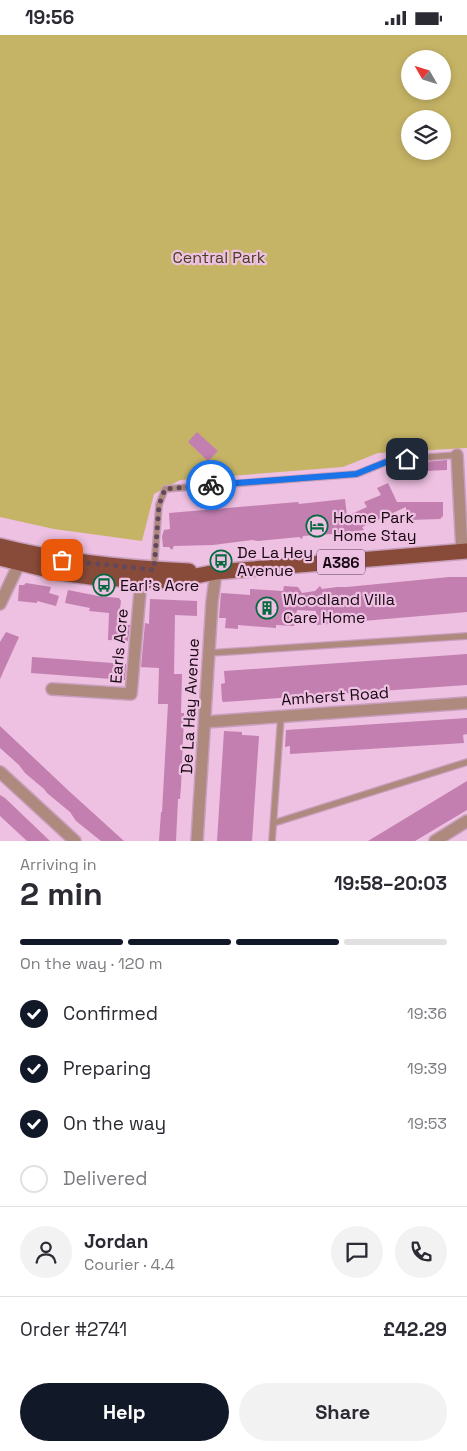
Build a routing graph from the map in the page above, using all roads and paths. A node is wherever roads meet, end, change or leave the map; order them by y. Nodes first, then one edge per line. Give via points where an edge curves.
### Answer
1 (457, 455) joint
2 (0, 546) edge
3 (464, 551) edge
4 (0, 559) edge
5 (19, 564) junction
6 (154, 570) junction
7 (216, 572) junction
8 (141, 581) junction
9 (0, 604) edge
10 (467, 636) edge
11 (209, 653) junction
12 (52, 689) dead end
13 (467, 703) edge
14 (281, 716) junction
15 (206, 722) junction
16 (467, 762) edge
17 (0, 772) edge
18 (467, 821) edge
19 (274, 823) junction
20 (75, 841) edge
21 (197, 841) edge
22 (272, 841) edge
23 (434, 841) edge

1 - 3 street
1 - 6 lane via 391,460 356,474 165,489 159,505
2 - 6 main road, A386 via 62,560
3 - 7 main road, A386
4 - 5 main road, A386
5 - 8 main road, A386 via 60,573
5 - 9 street
6 - 7 main road, A386
7 - 8 main road, A386 via 170,581
7 - 11 street, De La Hay Avenue
8 - 12 street, Earls Acre via 131,694
10 - 11 lane
11 - 15 street, De La Hay Avenue
13 - 14 street, Amherst Road
14 - 15 street, Amherst Road
14 - 19 lane
15 - 21 street, De La Hay Avenue
16 - 19 lane
17 - 20 street
18 - 23 street
19 - 22 lane

